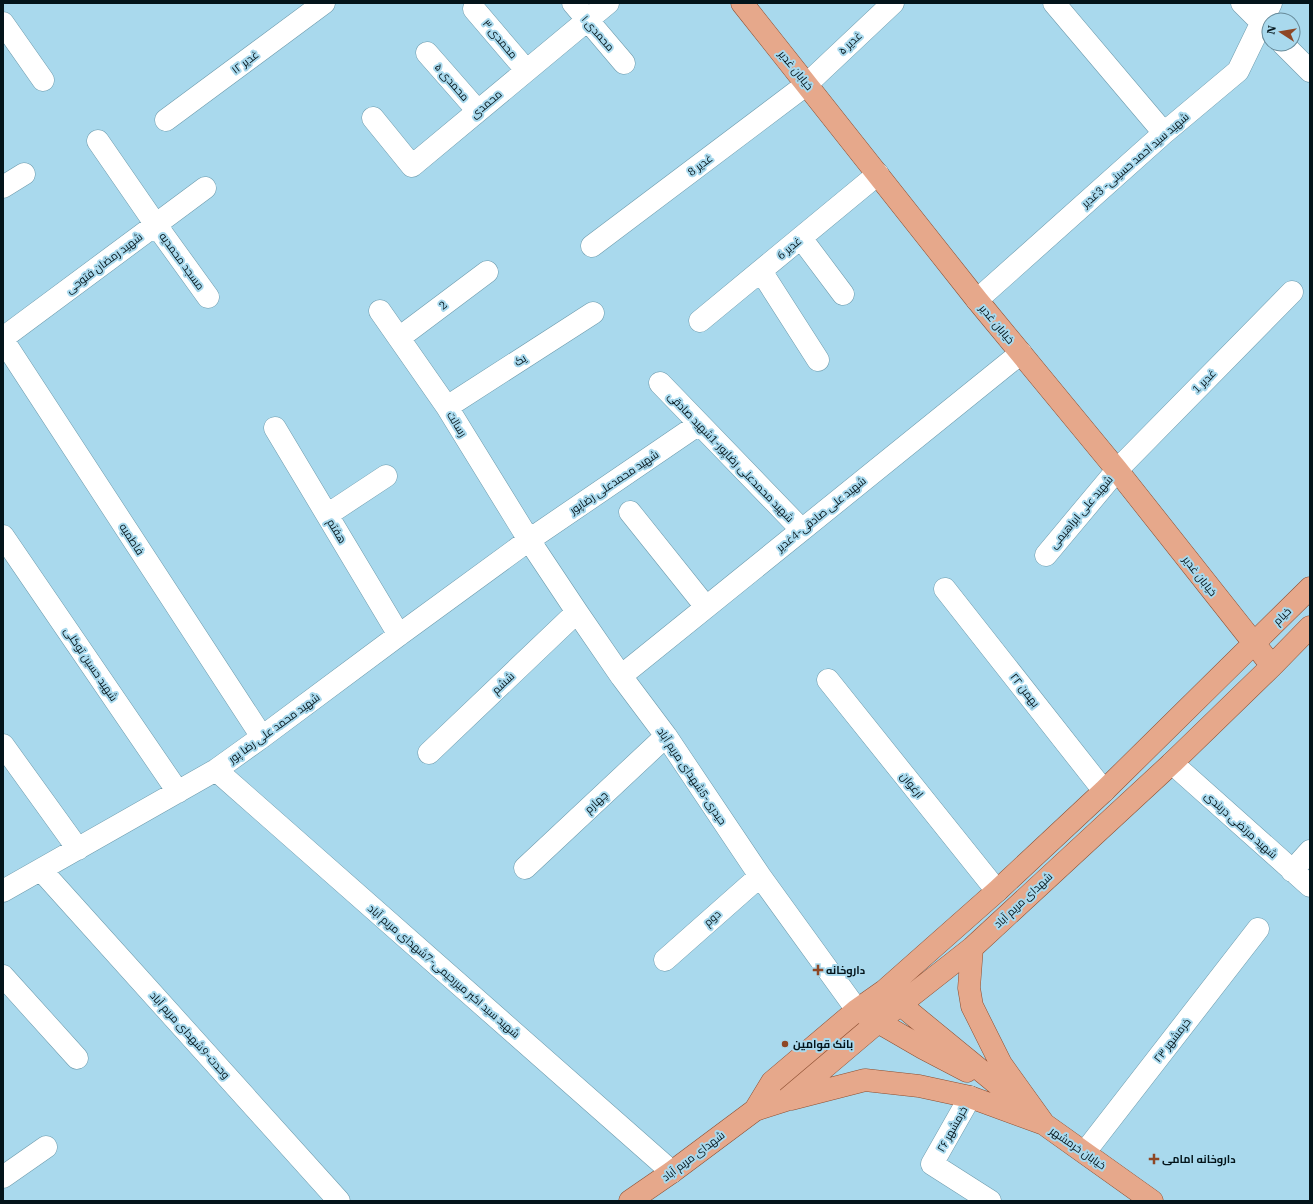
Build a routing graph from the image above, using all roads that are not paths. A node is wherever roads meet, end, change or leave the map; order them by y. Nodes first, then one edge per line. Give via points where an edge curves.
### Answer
1 (324, 3) edge
2 (573, 3) edge
3 (608, 3) edge
4 (742, 3) edge
5 (894, 3) edge
6 (1054, 3) edge
7 (1242, 3) edge
8 (474, 8) dead end
9 (587, 20) junction
10 (1261, 22) edge
11 (3, 23) edge
12 (1261, 33) edge
13 (1291, 52) edge
14 (427, 53) dead end
15 (624, 63) dead end
16 (526, 70) junction
17 (1310, 71) edge
18 (43, 80) dead end
19 (807, 84) junction
20 (478, 110) junction
21 (373, 118) dead end
22 (166, 120) dead end
23 (1164, 133) junction
24 (98, 141) dead end
25 (24, 174) dead end
26 (878, 174) junction
27 (3, 187) edge
28 (205, 188) dead end
29 (156, 225) junction
30 (801, 238) junction
31 (592, 246) dead end
32 (761, 271) junction
33 (488, 272) dead end
34 (1292, 292) dead end
35 (843, 294) dead end
36 (208, 297) dead end
37 (977, 300) junction
38 (380, 311) dead end
39 (593, 313) dead end
40 (700, 322) dead end
41 (399, 338) junction
42 (3, 339) edge
43 (1021, 352) junction
44 (818, 360) dead end
45 (660, 384) dead end
46 (447, 407) junction
47 (699, 424) junction
48 (275, 428) dead end
49 (1117, 470) junction
50 (386, 476) dead end
51 (630, 512) dead end
52 (327, 516) junction
53 (802, 530) junction
54 (3, 536) edge
55 (529, 540) junction
56 (1046, 555) dead end
57 (1310, 588) edge
58 (945, 589) dead end
59 (706, 607) junction
60 (577, 612) junction
61 (1310, 627) edge
62 (399, 635) junction
63 (1254, 644) junction
64 (1272, 666) junction
65 (622, 676) junction
66 (828, 680) dead end
67 (666, 736) junction
68 (262, 738) junction
69 (3, 745) edge
70 (429, 753) dead end
71 (1172, 763) junction
72 (216, 770) junction
73 (1104, 791) junction
74 (178, 792) junction
75 (78, 849) junction
76 (1310, 851) edge
77 (525, 868) dead end
78 (41, 870) junction
79 (1292, 871) junction
80 (760, 876) junction
81 (1310, 886) edge
82 (997, 890) junction
83 (3, 891) edge
84 (1258, 929) dead end
85 (972, 948) junction
86 (665, 960) dead end
87 (3, 976) edge
88 (884, 991) junction
89 (900, 1004) junction
90 (857, 1010) junction
91 (878, 1022) junction
92 (77, 1058) dead end
93 (1008, 1092) junction
94 (970, 1097) junction
95 (786, 1100) junction
96 (755, 1110) junction
97 (1044, 1124) junction
98 (46, 1147) dead end
99 (1085, 1152) junction
100 (672, 1172) junction
101 (3, 1177) edge
102 (338, 1201) edge
103 (630, 1201) edge
104 (990, 1201) edge
105 (1152, 1201) edge

1 - 22 street, غدیر ۱۲
2 - 9 street, محمدی ۱
3 - 9 street, محمدی
4 - 19 main road, خیابان غدیر
5 - 19 street, غدیر ۵
6 - 23 street
7 - 10 street
8 - 16 street, محمدی ۳
9 - 15 street, محمدی ۱
9 - 16 street, محمدی
11 - 18 street
12 - 23 street, شهید سید احمد حسینی- 3غدیر via 1238,71
13 - 17 street
14 - 20 street, محمدی ۵
16 - 20 street, محمدی
19 - 26 main road, خیابان غدیر
19 - 31 street, غدیر 8
20 - 21 street, محمدی via 412,166
23 - 37 street, شهید سید احمد حسینی- 3غدیر
24 - 29 street, مسجد محمدیه
25 - 27 street
26 - 30 street, غدیر 6
26 - 37 main road, خیابان غدیر
28 - 29 street, شهید رمضان فتوحی
29 - 36 street, مسجد محمدیه
29 - 42 street, شهید رمضان فتوحی
30 - 32 street, غدیر 6
30 - 35 street
32 - 40 street, غدیر 6
32 - 44 street
33 - 41 street, 2
34 - 49 street, غدیر 1
37 - 43 main road, خیابان غدیر
38 - 41 street, رسالت
39 - 46 street, یک
41 - 46 street, رسالت
42 - 68 street, فاطمیه
43 - 49 main road, خیابان غدیر
43 - 53 street, شهید علی صادقی-4غدیر
45 - 47 street, شهید محمدعلی رضاپور-1شهید صادقی
46 - 55 street, رسالت
47 - 53 street, شهید محمدعلی رضاپور-1شهید صادقی
47 - 55 street, شهید محمدعلی رضاپور
48 - 52 street, هفتم
49 - 56 street, شهید علی ابراهیمی
49 - 63 main road, خیابان غدیر
50 - 52 street
51 - 59 street
52 - 62 street, هفتم
53 - 59 street, شهید علی صادقی-4غدیر
54 - 74 street, شهید حسین توکلی
55 - 60 street, حیدری-5شهدای مریم آباد
55 - 62 street, شهید محمد علی رضا پور
57 - 63 main road, خیام
58 - 73 street, ۲۲ بهمن
59 - 65 street, شهید علی صادقی-4غدیر
60 - 65 street, حیدری-5شهدای مریم آباد
60 - 70 street, ششم
61 - 64 main road
62 - 68 street, شهید محمد علی رضا پور
63 - 64 main road, خیابان غدیر
63 - 73 main road, شهدای مریم آباد
64 - 71 main road, شهدای مریم آباد
65 - 67 street, حیدری-5شهدای مریم آباد
66 - 82 street, ارغوان
67 - 77 street, چهارم
67 - 80 street, حیدری-5شهدای مریم آباد
68 - 72 street, شهید محمد علی رضا پور
69 - 75 street
71 - 79 street, شهید مرتضی دربندی
71 - 85 main road, شهدای مریم آباد
72 - 74 street, شهید محمد علی رضا پور
72 - 100 street, شهید سید اکبر میررحیمی-7شهدای مریم آباد
73 - 82 main road, شهدای مریم آباد
74 - 75 street, شهید محمد علی رضا پور
75 - 78 street, شهید محمد علی رضا پور
76 - 79 street
78 - 83 street, شهید محمد علی رضا پور
78 - 102 street, وحدت-9شهدای مریم آباد
79 - 81 street, شهید مرتضی دربندی
80 - 86 street, دوم
80 - 90 street, حیدری-5شهدای مریم آباد
82 - 88 main road, شهدای مریم آباد
84 - 99 street, خرمشهر ۲۳
85 - 89 main road, شهدای مریم آباد
85 - 97 main road via 969,988 972,1006 1002,1064
87 - 92 street
88 - 89 main road, خیابان خرمشهر
88 - 90 main road, شهدای مریم آباد
89 - 91 main road, شهدای مریم آباد
89 - 93 main road, خیابان خرمشهر
90 - 91 main road, خیابان خرمشهر
90 - 96 main road, شهدای مریم آباد via 772,1082
91 - 93 main road, خیابان خرمشهر
91 - 95 main road, شهدای مریم آباد
93 - 97 main road, خیابان خرمشهر
94 - 95 main road via 920,1086 865,1080
94 - 97 main road
94 - 104 street, خرمشهر ۲۶ via 932,1164
95 - 96 main road, شهدای مریم آباد
96 - 100 main road, شهدای مریم آباد
97 - 99 main road, خیابان خرمشهر
98 - 101 street
99 - 105 main road, خیابان خرمشهر
100 - 103 main road, شهدای مریم آباد

